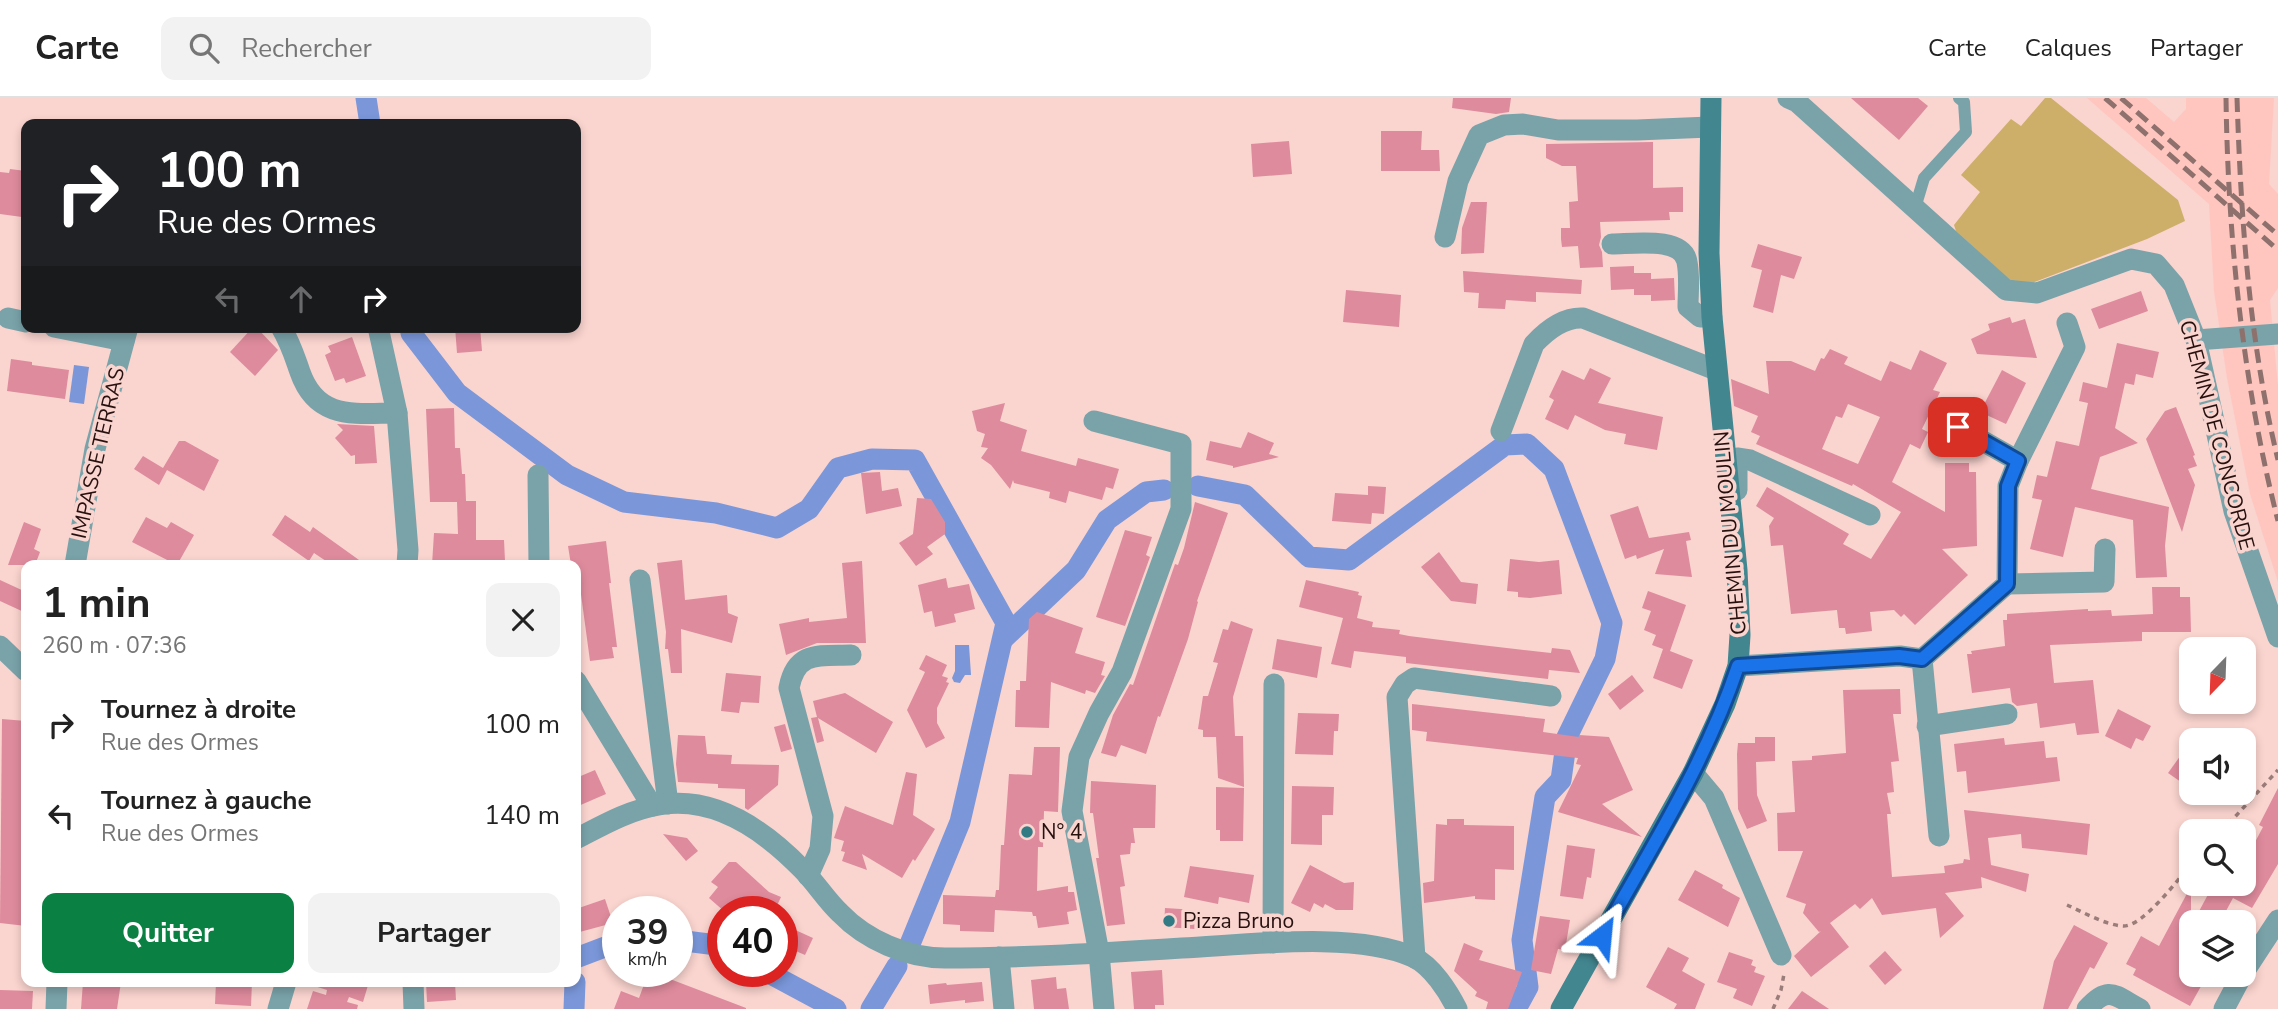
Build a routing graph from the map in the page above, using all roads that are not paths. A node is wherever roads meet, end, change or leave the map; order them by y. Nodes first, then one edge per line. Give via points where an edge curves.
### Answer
1 (1711, 98) edge
2 (1788, 98) edge
3 (1959, 98) edge
4 (1710, 127) junction
5 (1914, 208) junction
6 (1445, 237) dead end
7 (1612, 244) dead end
8 (1712, 317) junction
9 (2067, 324) dead end
10 (284, 333) edge
11 (379, 333) edge
12 (126, 334) edge
13 (2273, 334) edge
14 (2196, 340) junction
15 (1716, 370) junction
16 (397, 413) junction
17 (1094, 421) dead end
18 (1958, 427) dead end
19 (1501, 431) dead end
20 (2018, 461) junction
21 (538, 475) dead end
22 (1870, 515) dead end
23 (2105, 549) dead end
24 (76, 560) edge
25 (407, 560) edge
26 (538, 560) edge
27 (1737, 570) junction
28 (640, 580) dead end
29 (2007, 584) junction
30 (2278, 637) edge
31 (0, 646) edge
32 (851, 655) dead end
33 (1922, 659) junction
34 (21, 665) edge
35 (1738, 666) junction
36 (1275, 684) dead end
37 (581, 688) edge
38 (1551, 696) dead end
39 (2007, 714) dead end
40 (1927, 726) junction
41 (1693, 773) junction
42 (660, 805) junction
43 (581, 836) edge
44 (1939, 836) dead end
45 (808, 876) junction
46 (2278, 920) edge
47 (1273, 943) junction
48 (1099, 953) junction
49 (2256, 954) edge
50 (1781, 955) road end
51 (999, 957) junction
52 (1415, 958) junction
53 (57, 987) edge
54 (285, 987) edge
55 (413, 987) edge
56 (2236, 987) edge
57 (1563, 1008) edge
58 (56, 1009) edge
59 (278, 1009) edge
60 (414, 1009) edge
61 (1004, 1009) edge
62 (1104, 1009) edge
63 (1457, 1009) edge
64 (2087, 1009) edge
65 (2140, 1009) edge
66 (2224, 1009) edge

1 - 4 street, CHEMIN DU MOULIN
2 - 5 street, CHEMIN DE CONCORDE
3 - 5 lane via 1964,102 1966,132 1924,178
4 - 6 street via 1558,130 1523,124 1504,125 1479,135 1458,181
4 - 8 street, CHEMIN DU MOULIN
5 - 14 street, CHEMIN DE CONCORDE via 2006,290 2037,293 2131,259 2156,264 2174,285
7 - 8 street via 1669,244 1681,250 1687,260 1688,307 1700,317
8 - 15 street, CHEMIN DU MOULIN
9 - 20 street via 2075,347
10 - 16 street via 301,376 320,403 342,413
11 - 16 street
12 - 24 street, IMPASSE TERRAS via 95,449
13 - 14 street
14 - 30 street, CHEMIN DE CONCORDE via 2234,511
15 - 19 street via 1573,318 1534,344
15 - 27 street, CHEMIN DU MOULIN
16 - 25 street
17 - 48 street via 1181,444 1181,509 1122,672 1079,757 1072,811
18 - 20 street
20 - 29 street via 2008,486
21 - 26 street
22 - 27 street via 1737,458
23 - 29 street via 2104,582
27 - 35 street, CHEMIN DU MOULIN
28 - 42 street
29 - 33 street
31 - 34 street
32 - 45 street via 811,656 798,663 791,676 789,688 823,816 820,849
33 - 35 street via 1899,656
33 - 40 street
35 - 41 street, CHEMIN DU MOULIN
36 - 47 street
37 - 42 street
38 - 52 street via 1414,678 1397,697
39 - 40 street
40 - 44 street
41 - 50 street via 1714,799
41 - 57 street, CHEMIN DU MOULIN
42 - 43 street via 632,811
42 - 45 street via 712,808 736,817 760,832
45 - 51 street via 841,914 888,946 941,958
46 - 49 street
47 - 48 street
47 - 52 street via 1357,943
48 - 51 street
48 - 62 street
51 - 61 street
52 - 63 street via 1432,973
53 - 58 street
54 - 59 street
55 - 60 street
56 - 66 street
64 - 65 street via 2110,993

